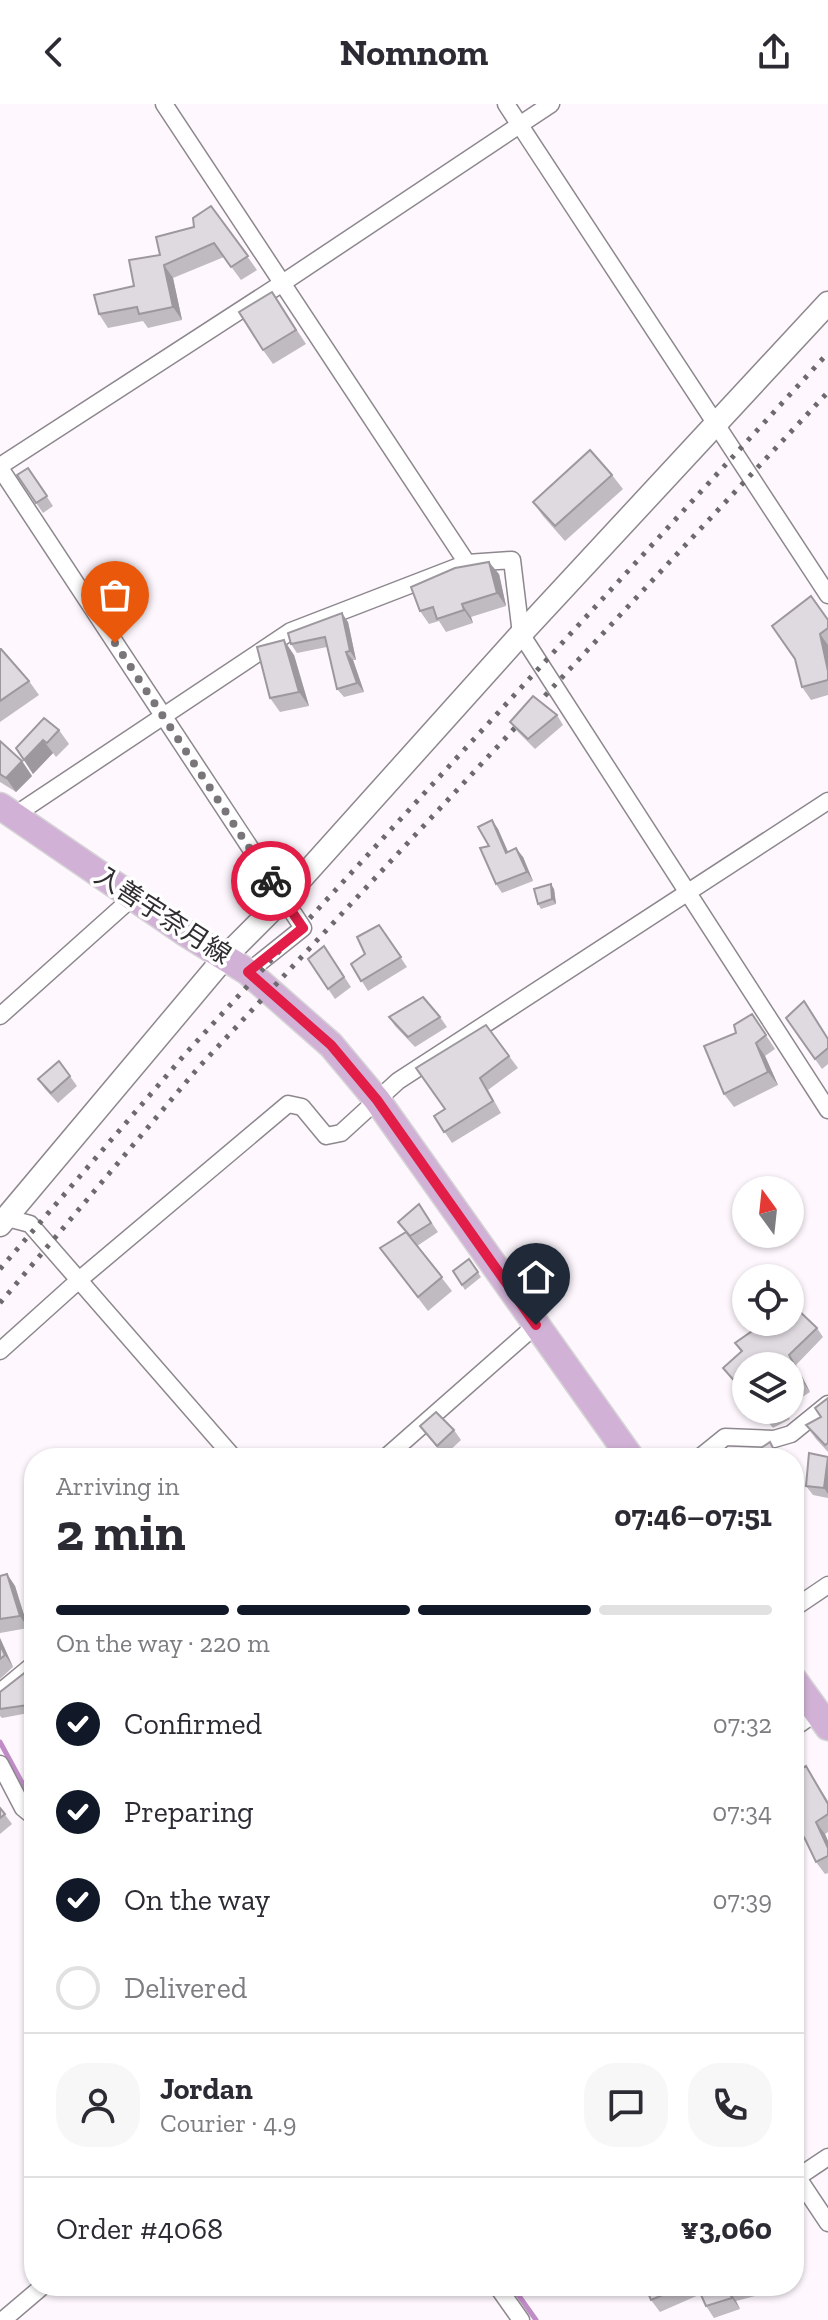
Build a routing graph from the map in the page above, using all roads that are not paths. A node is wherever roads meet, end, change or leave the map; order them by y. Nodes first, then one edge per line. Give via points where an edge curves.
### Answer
1 (164, 104) edge
2 (506, 104) edge
3 (551, 104) edge
4 (519, 125) junction
5 (281, 284) junction
6 (828, 303) edge
7 (715, 424) junction
8 (0, 467) edge
9 (467, 563) junction
10 (828, 595) edge
11 (521, 634) junction
12 (164, 717) junction
13 (828, 801) edge
14 (7, 811) edge
15 (688, 894) junction
16 (133, 897) junction
17 (283, 899) junction
18 (225, 957) junction
19 (248, 972) junction
20 (0, 1016) edge
21 (377, 1100) junction
22 (828, 1110) edge
23 (2, 1220) edge
24 (79, 1280) junction
25 (536, 1325) junction
26 (0, 1351) edge
27 (828, 1404) edge
28 (225, 1448) edge
29 (396, 1448) edge
30 (624, 1448) edge
31 (711, 1448) edge
32 (828, 1585) edge
33 (804, 1601) edge
34 (24, 1672) edge
35 (0, 1692) edge
36 (804, 1694) edge
37 (823, 1720) edge
38 (0, 1764) edge
39 (24, 1809) edge
40 (828, 2157) edge
41 (804, 2170) edge
42 (804, 2187) edge
43 (828, 2223) edge
44 (31, 2296) edge
45 (504, 2296) edge
46 (3, 2320) edge
47 (521, 2320) edge

1 - 5 street
2 - 4 street
3 - 4 street
4 - 5 street
4 - 7 street
5 - 8 street
5 - 9 street
6 - 7 street
7 - 10 street
7 - 11 street
8 - 12 street
9 - 11 street via 512,560
9 - 12 street via 291,631
11 - 15 street
11 - 17 street
12 - 14 street
12 - 17 street
13 - 15 street
14 - 16 main road, 入善宇奈月線
15 - 21 street via 398,1081
15 - 22 street
16 - 18 main road, 入善宇奈月線
16 - 20 street
17 - 18 street
17 - 19 street via 303,928
18 - 19 main road, 入善宇奈月線
18 - 23 street
19 - 21 main road, 入善宇奈月線 via 331,1045
21 - 24 street via 341,1133 326,1136 302,1107 288,1104
21 - 25 main road, 入善宇奈月線
23 - 24 street via 30,1224
24 - 26 street
24 - 28 street
25 - 29 street
25 - 30 main road, 入善宇奈月線
27 - 31 street via 791,1434 774,1439 725,1437
32 - 33 street
34 - 35 street
36 - 37 main road
38 - 39 street
40 - 41 street
42 - 43 street
44 - 46 street
45 - 47 street

